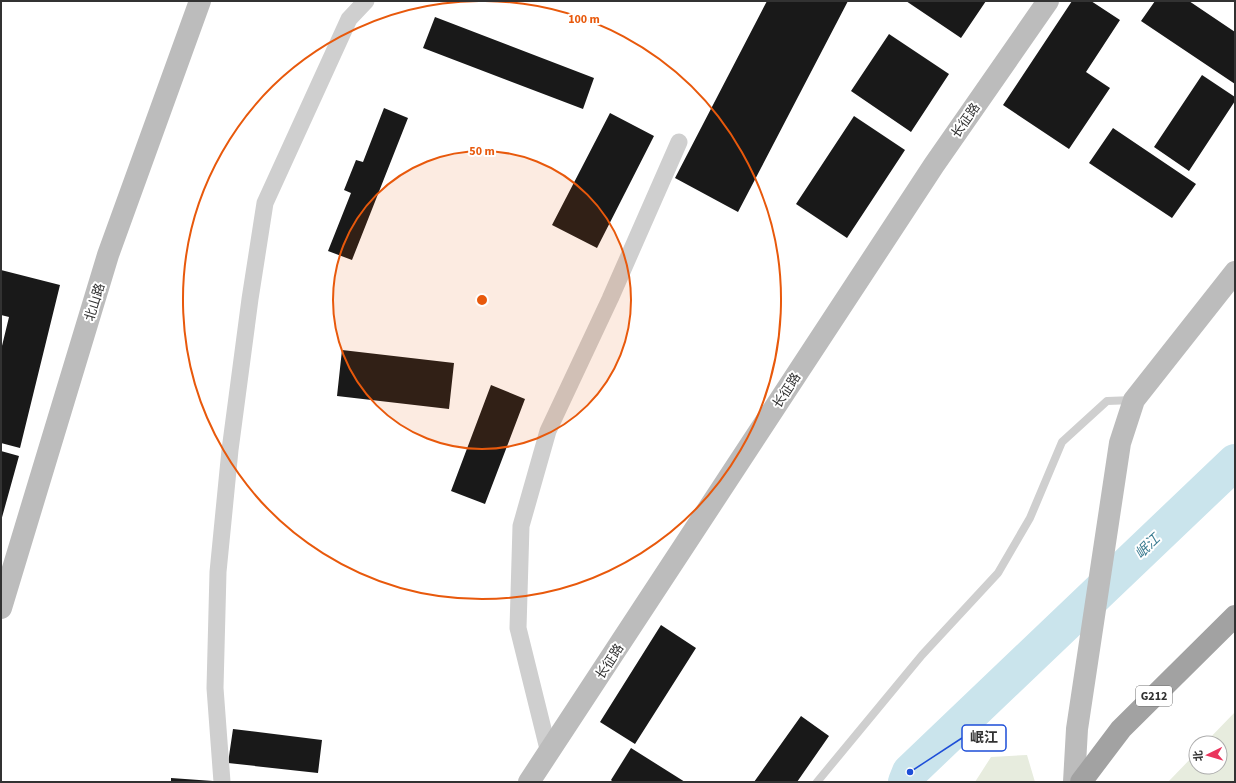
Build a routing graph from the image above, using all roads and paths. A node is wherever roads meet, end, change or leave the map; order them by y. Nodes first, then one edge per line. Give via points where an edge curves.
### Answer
1 (200, 1) edge
2 (366, 1) edge
3 (1048, 1) edge
4 (679, 142) dead end
5 (1235, 272) edge
6 (1134, 400) junction
7 (1, 608) edge
8 (1235, 616) edge
9 (549, 752) junction
10 (222, 782) edge
11 (530, 782) edge
12 (817, 782) edge
13 (1074, 782) edge
14 (1081, 782) edge

1 - 7 main road, 北山路 via 108,255
2 - 10 street via 349,19 265,203 230,450 218,572 215,688
3 - 9 main road, 长征路 via 934,165
4 - 9 street via 548,431 521,526 518,628
5 - 6 main road
6 - 12 lane via 1107,401 1062,442 1030,518 998,573 922,655
6 - 13 main road via 1120,443 1077,729
8 - 14 highway, G212 via 1121,729
9 - 11 main road, 长征路

